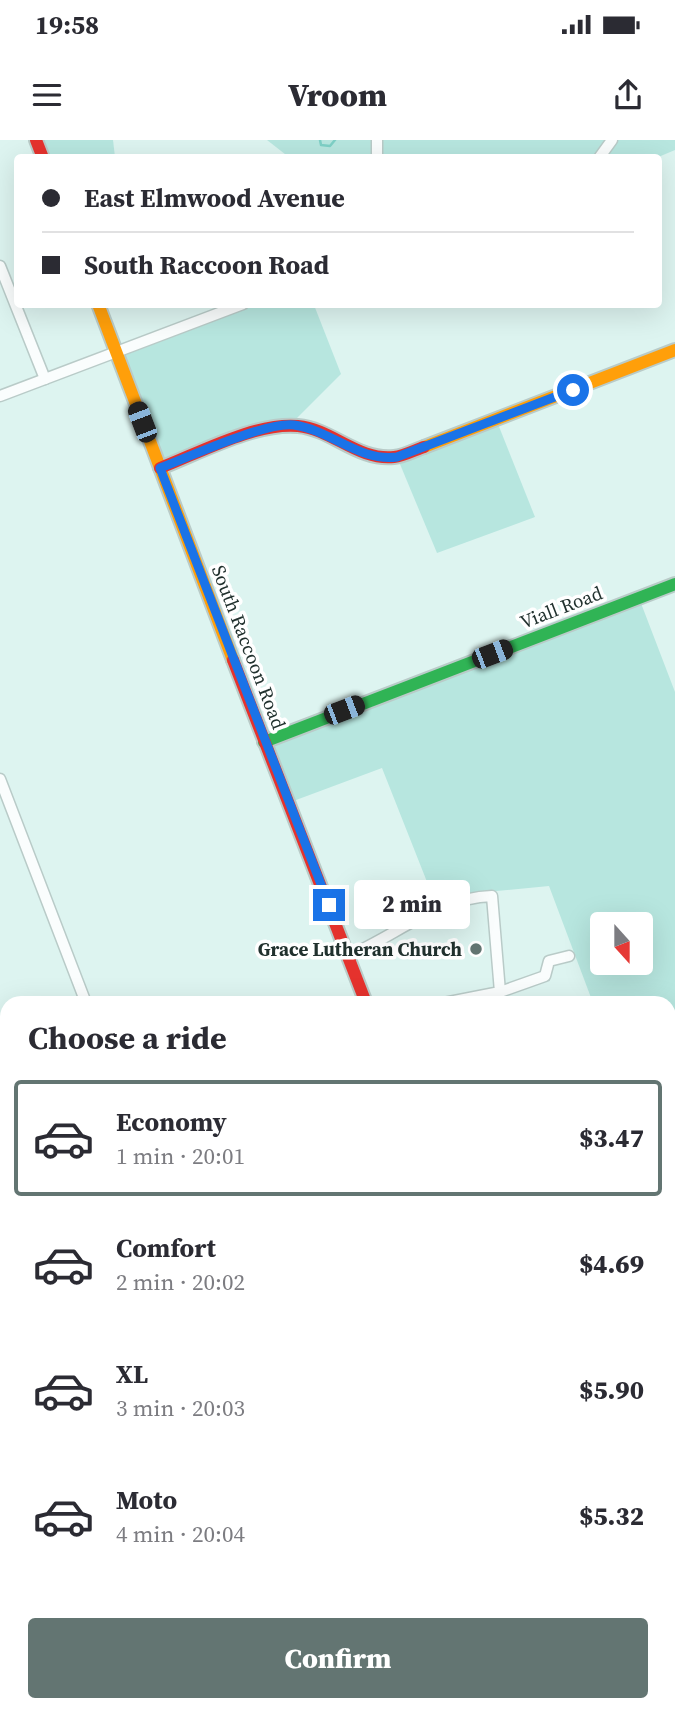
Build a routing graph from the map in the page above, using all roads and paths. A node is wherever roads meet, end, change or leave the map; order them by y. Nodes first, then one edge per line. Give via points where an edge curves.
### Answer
1 (0, 266) edge
2 (14, 301) edge
3 (17, 308) edge
4 (99, 308) edge
5 (233, 308) edge
6 (675, 350) edge
7 (116, 353) junction
8 (45, 379) junction
9 (0, 396) edge
10 (160, 468) junction
11 (675, 584) edge
12 (264, 742) junction
13 (0, 779) edge
14 (348, 956) junction
15 (569, 956) dead end
16 (500, 992) junction
17 (83, 996) edge
18 (363, 996) edge
19 (480, 996) edge

1 - 2 street
3 - 8 street
4 - 7 street, South Raccoon Road
5 - 7 street
6 - 10 street via 397,457 369,455 291,424 270,427
7 - 8 street
7 - 10 street, South Raccoon Road
8 - 9 street
10 - 12 street, South Raccoon Road
11 - 12 street, Viall Road
12 - 14 street, South Raccoon Road
13 - 17 street
14 - 16 street via 446,904 492,896
14 - 18 street, South Raccoon Road
15 - 16 street via 549,961 545,976
16 - 19 street

